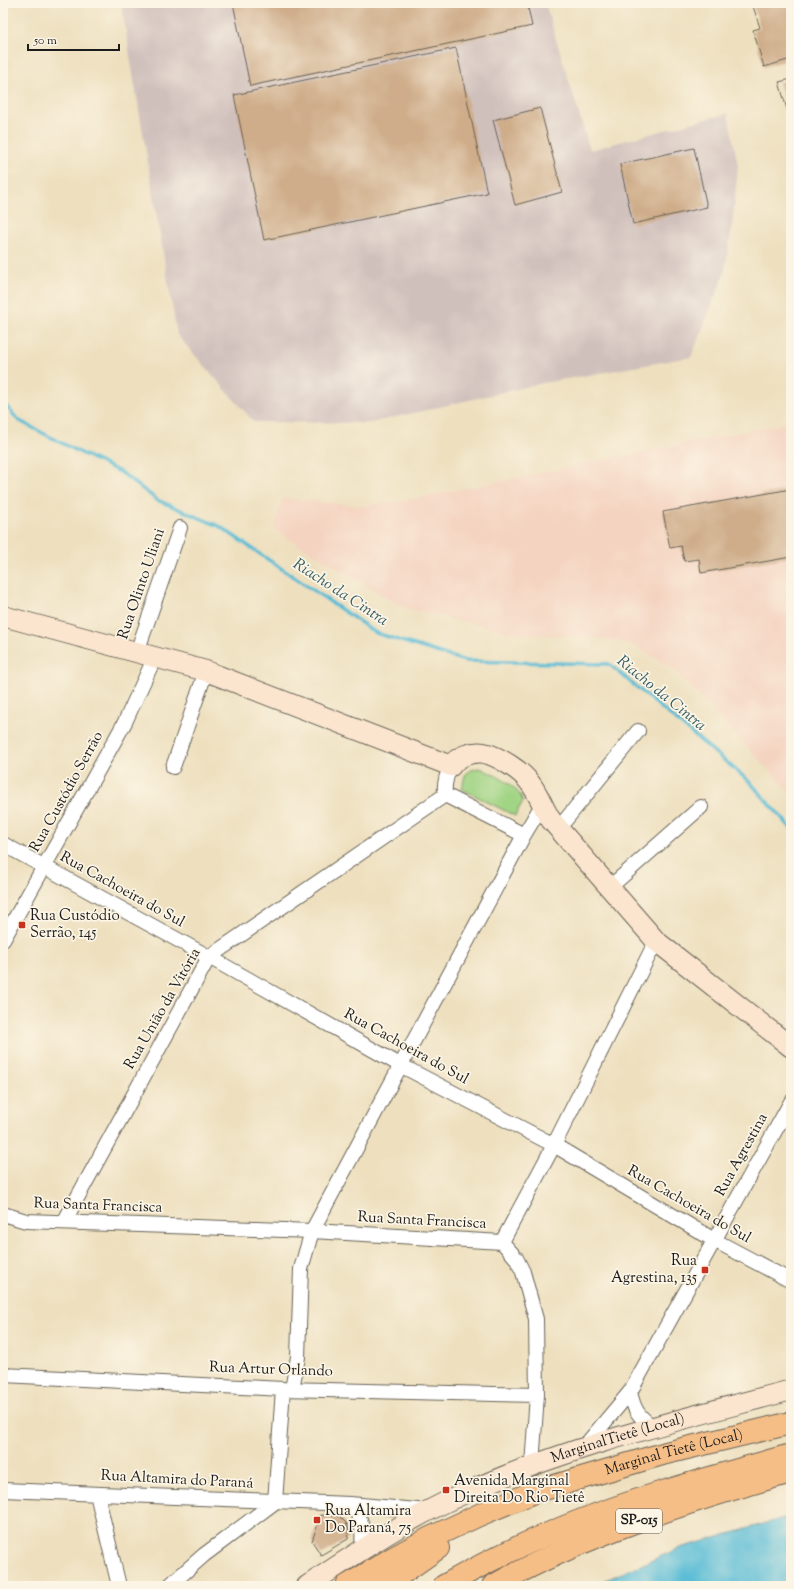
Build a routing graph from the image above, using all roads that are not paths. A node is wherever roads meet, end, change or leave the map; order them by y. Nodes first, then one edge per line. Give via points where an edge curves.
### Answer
1 (180, 528) dead end
2 (3, 616) edge
3 (146, 654) junction
4 (206, 672) junction
5 (638, 730) dead end
6 (451, 766) junction
7 (173, 767) dead end
8 (445, 795) junction
9 (542, 805) junction
10 (701, 807) dead end
11 (559, 828) junction
12 (524, 835) junction
13 (3, 844) edge
14 (44, 866) junction
15 (610, 887) junction
16 (3, 940) edge
17 (656, 941) junction
18 (209, 957) junction
19 (791, 1047) edge
20 (400, 1065) junction
21 (791, 1102) edge
22 (554, 1145) junction
23 (3, 1214) edge
24 (64, 1222) junction
25 (312, 1231) junction
26 (714, 1240) junction
27 (502, 1242) junction
28 (791, 1281) edge
29 (3, 1375) edge
30 (287, 1389) junction
31 (791, 1390) edge
32 (630, 1392) junction
33 (537, 1395) junction
34 (791, 1423) edge
35 (653, 1427) junction
36 (584, 1447) junction
37 (791, 1455) edge
38 (532, 1465) junction
39 (791, 1472) edge
40 (3, 1490) edge
41 (534, 1492) junction
42 (97, 1494) junction
43 (275, 1502) junction
44 (350, 1504) junction
45 (428, 1511) junction
46 (362, 1550) junction
47 (119, 1586) edge
48 (169, 1586) edge
49 (307, 1586) edge
50 (348, 1586) edge
51 (384, 1586) edge
52 (444, 1586) edge
53 (493, 1586) edge

1 - 3 street, Rua Olinto Uliani
2 - 3 street
3 - 4 street
3 - 14 street, Rua Custódio Serrão via 124,722
4 - 6 street
4 - 7 street
5 - 11 street
6 - 8 street via 447,773
6 - 9 street via 464,755 484,753 515,768 530,782
8 - 12 street
8 - 18 street, Rua União da Vitória
9 - 11 street
9 - 12 street
10 - 15 street
11 - 15 street
12 - 20 street
13 - 14 street, Rua Cachoeira do Sul
14 - 16 street, Rua Custódio Serrão
14 - 18 street, Rua Cachoeira do Sul
15 - 17 street
17 - 19 street
17 - 22 street, Rua Santa Francisca
18 - 20 street, Rua Cachoeira do Sul
18 - 24 street, Rua União da Vitória
20 - 22 street, Rua Cachoeira do Sul
20 - 25 street
21 - 26 street, Rua Agrestina
22 - 26 street, Rua Cachoeira do Sul
22 - 27 street, Rua Santa Francisca
23 - 24 street, Rua Santa Francisca via 26,1221
24 - 25 street, Rua Santa Francisca
25 - 27 street, Rua Santa Francisca
25 - 30 street via 301,1269 298,1357
26 - 28 street, Rua Cachoeira do Sul
26 - 32 street, Rua Agrestina
27 - 33 street via 516,1258 523,1272 536,1318
29 - 30 street, Rua Artur Orlando
30 - 33 street, Rua Artur Orlando
30 - 43 street
31 - 35 street, MarginalTietê (Local)
32 - 35 street via 633,1406 640,1417
32 - 36 street, Rua Agrestina
33 - 38 street
34 - 41 highway, Marginal Tietê (Local) via 666,1454
35 - 36 street, MarginalTietê (Local)
36 - 38 street, MarginalTietê (Local)
37 - 52 highway via 696,1482 592,1517 541,1537
38 - 45 street, MarginalTietê (Local) via 468,1491
39 - 53 highway, SP-015 via 675,1507 586,1541
40 - 42 street, Rua Altamira do Paraná
41 - 50 highway via 430,1538
41 - 51 highway via 444,1543
42 - 43 street, Rua Altamira do Paraná
42 - 47 street
43 - 44 street, Rua Altamira do Paraná
43 - 48 street via 204,1555
44 - 45 street, Rua Altamira do Paraná
44 - 46 street via 358,1512 362,1523
45 - 46 street, MarginalTietê (Local)
46 - 49 street, MarginalTietê (Local)

